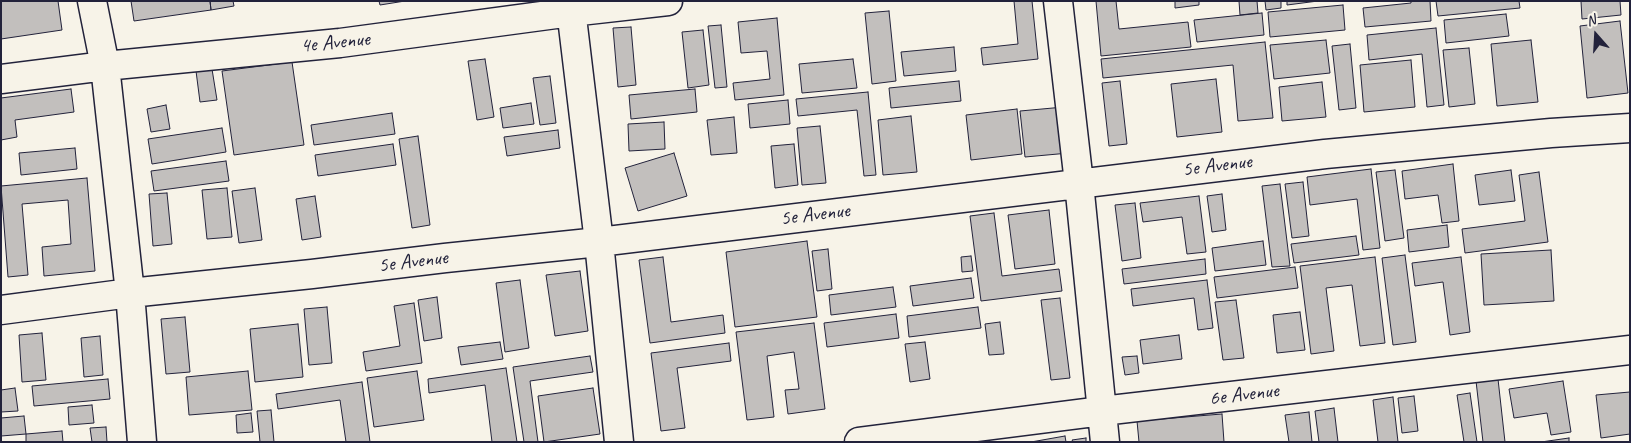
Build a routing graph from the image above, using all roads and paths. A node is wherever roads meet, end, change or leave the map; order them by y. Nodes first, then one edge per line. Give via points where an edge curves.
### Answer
1 (92, 1) edge
2 (668, 1) edge
3 (1058, 1) edge
4 (571, 7) edge
5 (105, 66) junction
6 (1, 79) edge
7 (1630, 128) edge
8 (1079, 183) junction
9 (599, 242) junction
10 (130, 294) junction
11 (1, 310) edge
12 (1630, 350) edge
13 (1102, 411) junction
14 (142, 442) edge
15 (619, 442) edge
16 (859, 442) edge
17 (1105, 442) edge

1 - 5 street
2 - 4 street, 4e Avenue
3 - 8 street
4 - 5 street, 4e Avenue via 340,44
4 - 9 street
5 - 6 street, 4e Avenue
5 - 10 street
7 - 8 street, 5e Avenue via 1325,154
8 - 9 street, 5e Avenue
8 - 13 street
9 - 10 street, 5e Avenue
9 - 15 street
10 - 11 street, 5e Avenue
10 - 14 street
12 - 13 street, 6e Avenue
13 - 16 street, 6e Avenue
13 - 17 street

